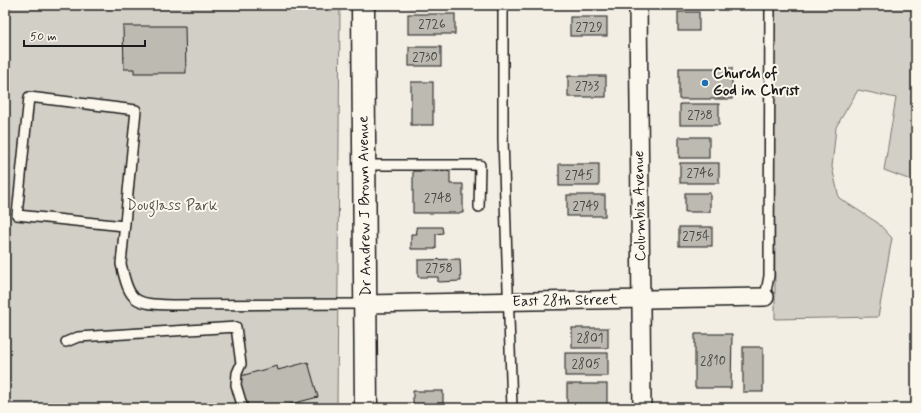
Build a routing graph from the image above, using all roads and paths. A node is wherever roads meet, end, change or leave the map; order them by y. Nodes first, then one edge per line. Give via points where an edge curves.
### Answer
1 (363, 5) edge
2 (503, 5) edge
3 (638, 5) edge
4 (770, 5) edge
5 (364, 165) junction
6 (479, 207) dead end
7 (124, 226) junction
8 (765, 297) joint
9 (641, 300) junction
10 (508, 302) junction
11 (366, 304) junction
12 (66, 342) dead end
13 (243, 408) edge
14 (366, 408) edge
15 (512, 408) edge
16 (642, 408) edge

1 - 5 main road, Dr Andrew J Brown Avenue
2 - 10 lane via 503,139
3 - 9 street, Columbia Avenue
4 - 8 lane via 769,276
5 - 6 lane via 480,165
5 - 11 main road, Dr Andrew J Brown Avenue
7 - 7 lane via 136,110 29,97 17,215
7 - 11 lane via 121,264 127,288 136,300 146,304
8 - 9 street, East 28th Street
9 - 10 street, East 28th Street
9 - 16 street, Columbia Avenue
10 - 11 street, East 28th Street
10 - 15 lane
11 - 14 main road, Dr Andrew J Brown Avenue
12 - 13 lane via 78,337 236,326 241,364 236,373 236,385

